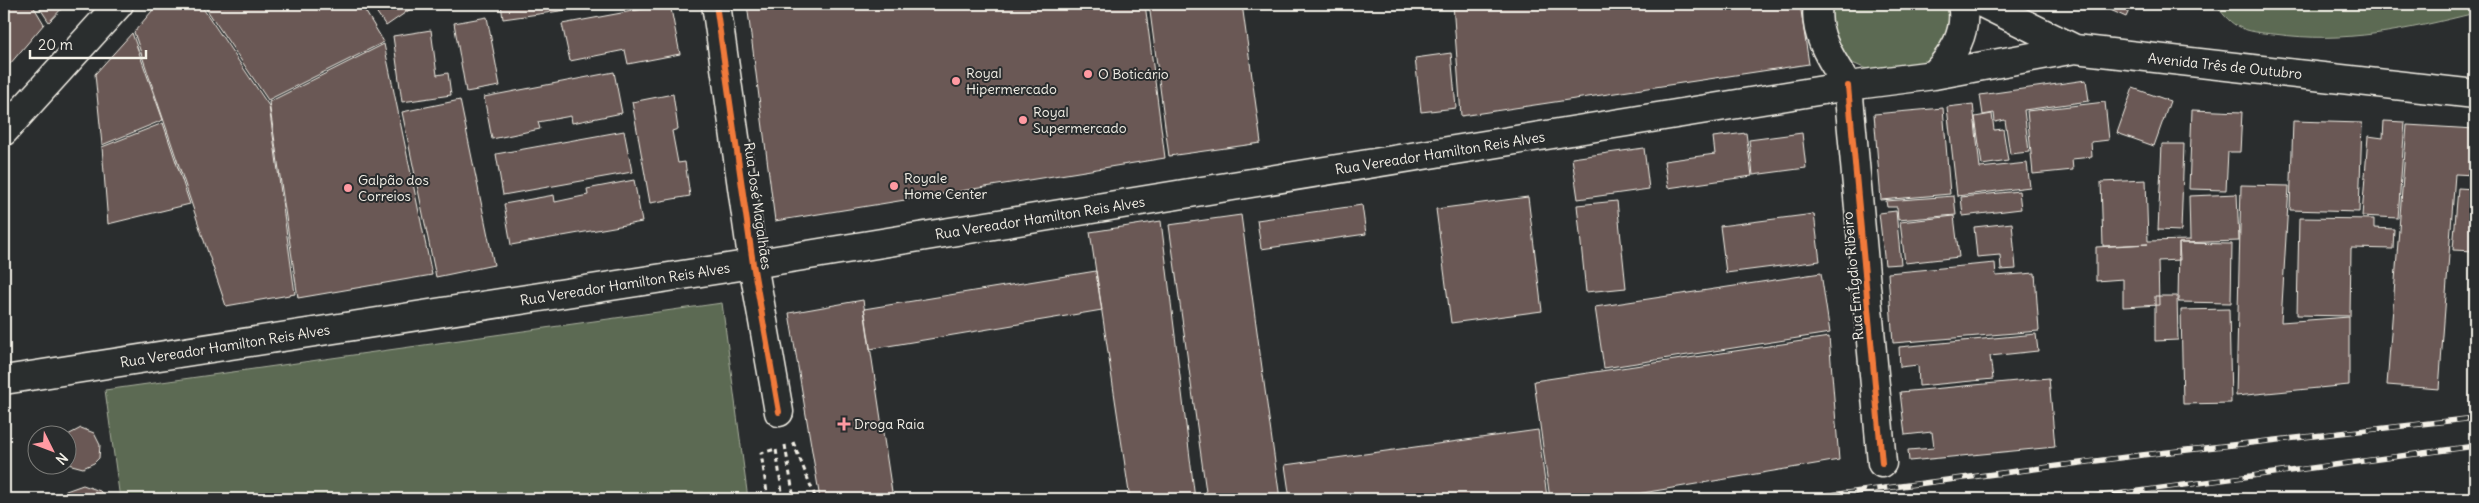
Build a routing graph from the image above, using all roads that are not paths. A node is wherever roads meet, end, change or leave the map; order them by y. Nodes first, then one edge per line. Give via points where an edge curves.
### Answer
1 (119, 4) edge
2 (716, 4) edge
3 (1818, 4) edge
4 (1962, 4) edge
5 (1984, 4) edge
6 (2075, 49) junction
7 (1934, 75) junction
8 (1848, 86) junction
9 (2475, 94) edge
10 (4, 131) edge
11 (753, 264) junction
12 (4, 380) edge
13 (779, 412) road end
14 (1882, 463) dead end

1 - 10 main road
2 - 11 main road, Rua José Magalhães
3 - 8 main road via 1820,34
4 - 7 main road via 1958,43 1950,58
5 - 6 main road, Avenida Três de Outubro
6 - 7 main road, Rua Vereador Hamilton Reis Alves
6 - 9 main road, Avenida Três de Outubro
7 - 8 main road, Rua Vereador Hamilton Reis Alves
8 - 11 main road, Rua Vereador Hamilton Reis Alves
8 - 14 main road, Rua EmÍgdio Ribeiro
11 - 12 main road, Rua Vereador Hamilton Reis Alves
11 - 13 main road, Rua José Magalhães

